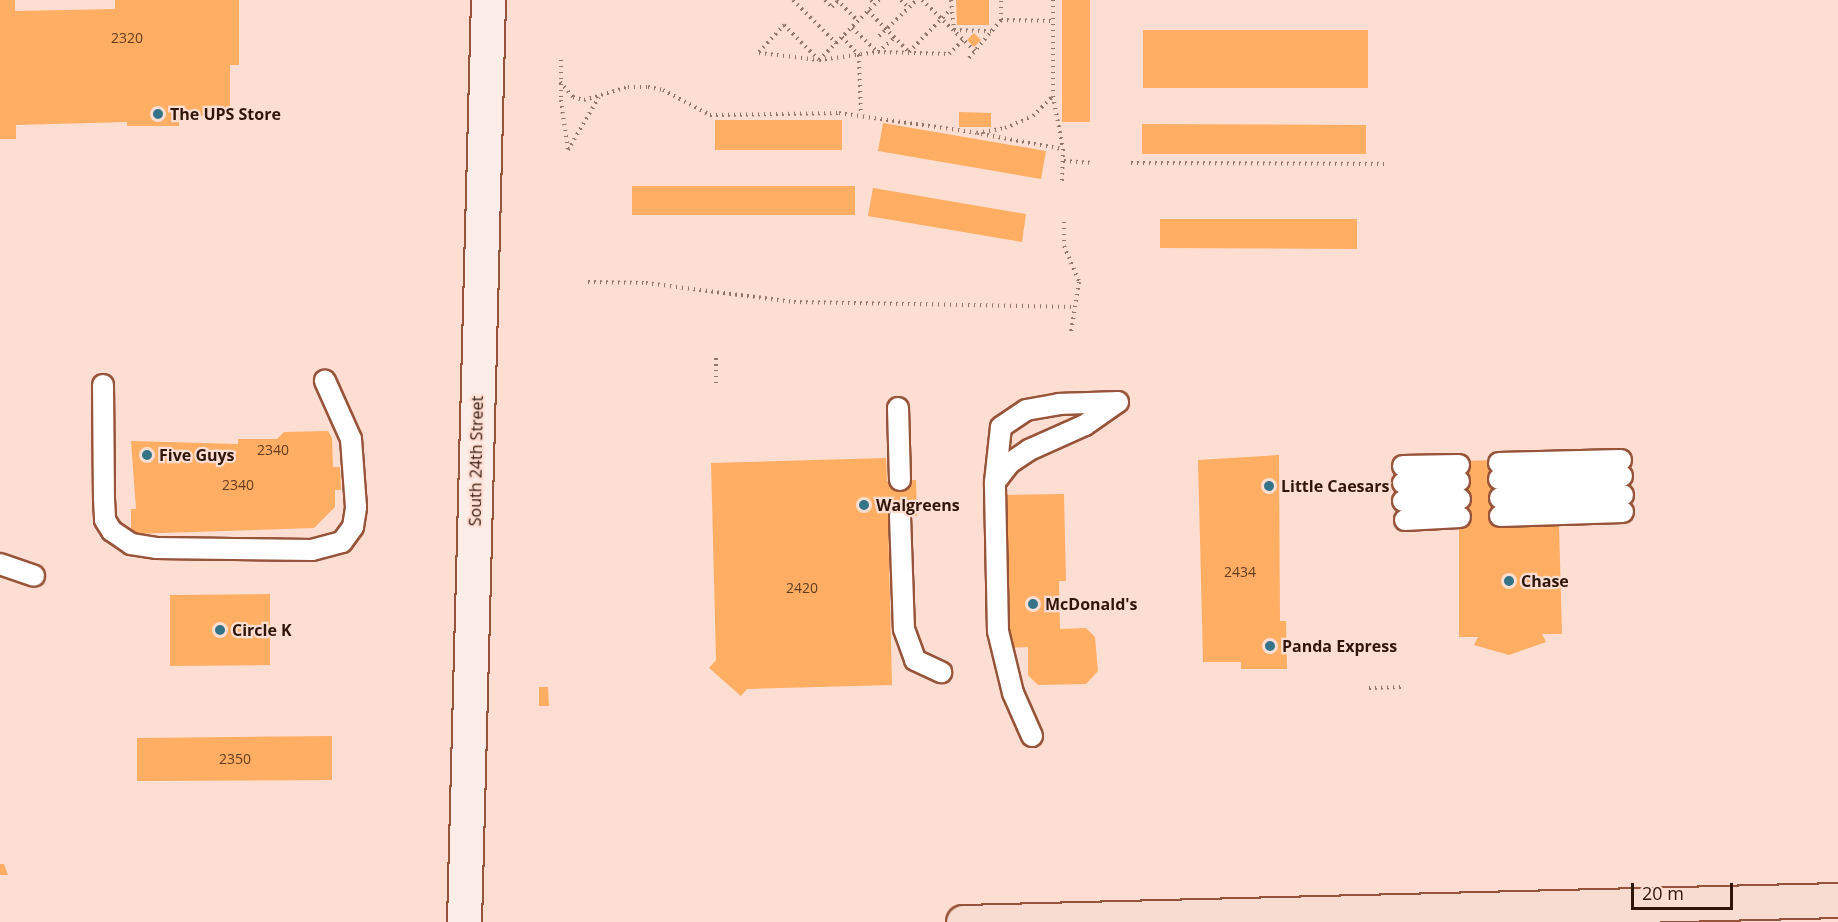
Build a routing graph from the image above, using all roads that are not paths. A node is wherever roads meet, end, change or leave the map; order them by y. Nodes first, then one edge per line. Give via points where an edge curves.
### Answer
1 (488, 0) edge
2 (325, 381) dead end
3 (103, 385) dead end
4 (898, 408) dead end
5 (900, 480) dead end
6 (995, 482) junction
7 (1500, 489) joint
8 (1404, 493) joint
9 (900, 516) dead end
10 (0, 564) edge
11 (34, 576) dead end
12 (941, 672) dead end
13 (1032, 736) dead end
14 (1838, 900) edge
15 (1488, 915) edge
16 (464, 922) edge
17 (963, 922) edge

1 - 16 main road, South 24th Street
2 - 3 lane via 351,439 356,507 353,527 342,542 312,550 156,548 131,544 112,531 105,520
4 - 5 lane
6 - 6 lane via 996,448 1001,427 1009,419 1026,410 1059,404 1118,402 1085,425 1029,450 1010,463
6 - 13 lane via 998,630 1013,693
7 - 7 lane via 1622,486
8 - 8 lane via 1459,491
9 - 12 lane via 904,629 915,660
10 - 11 lane
14 - 15 main road
15 - 17 main road

